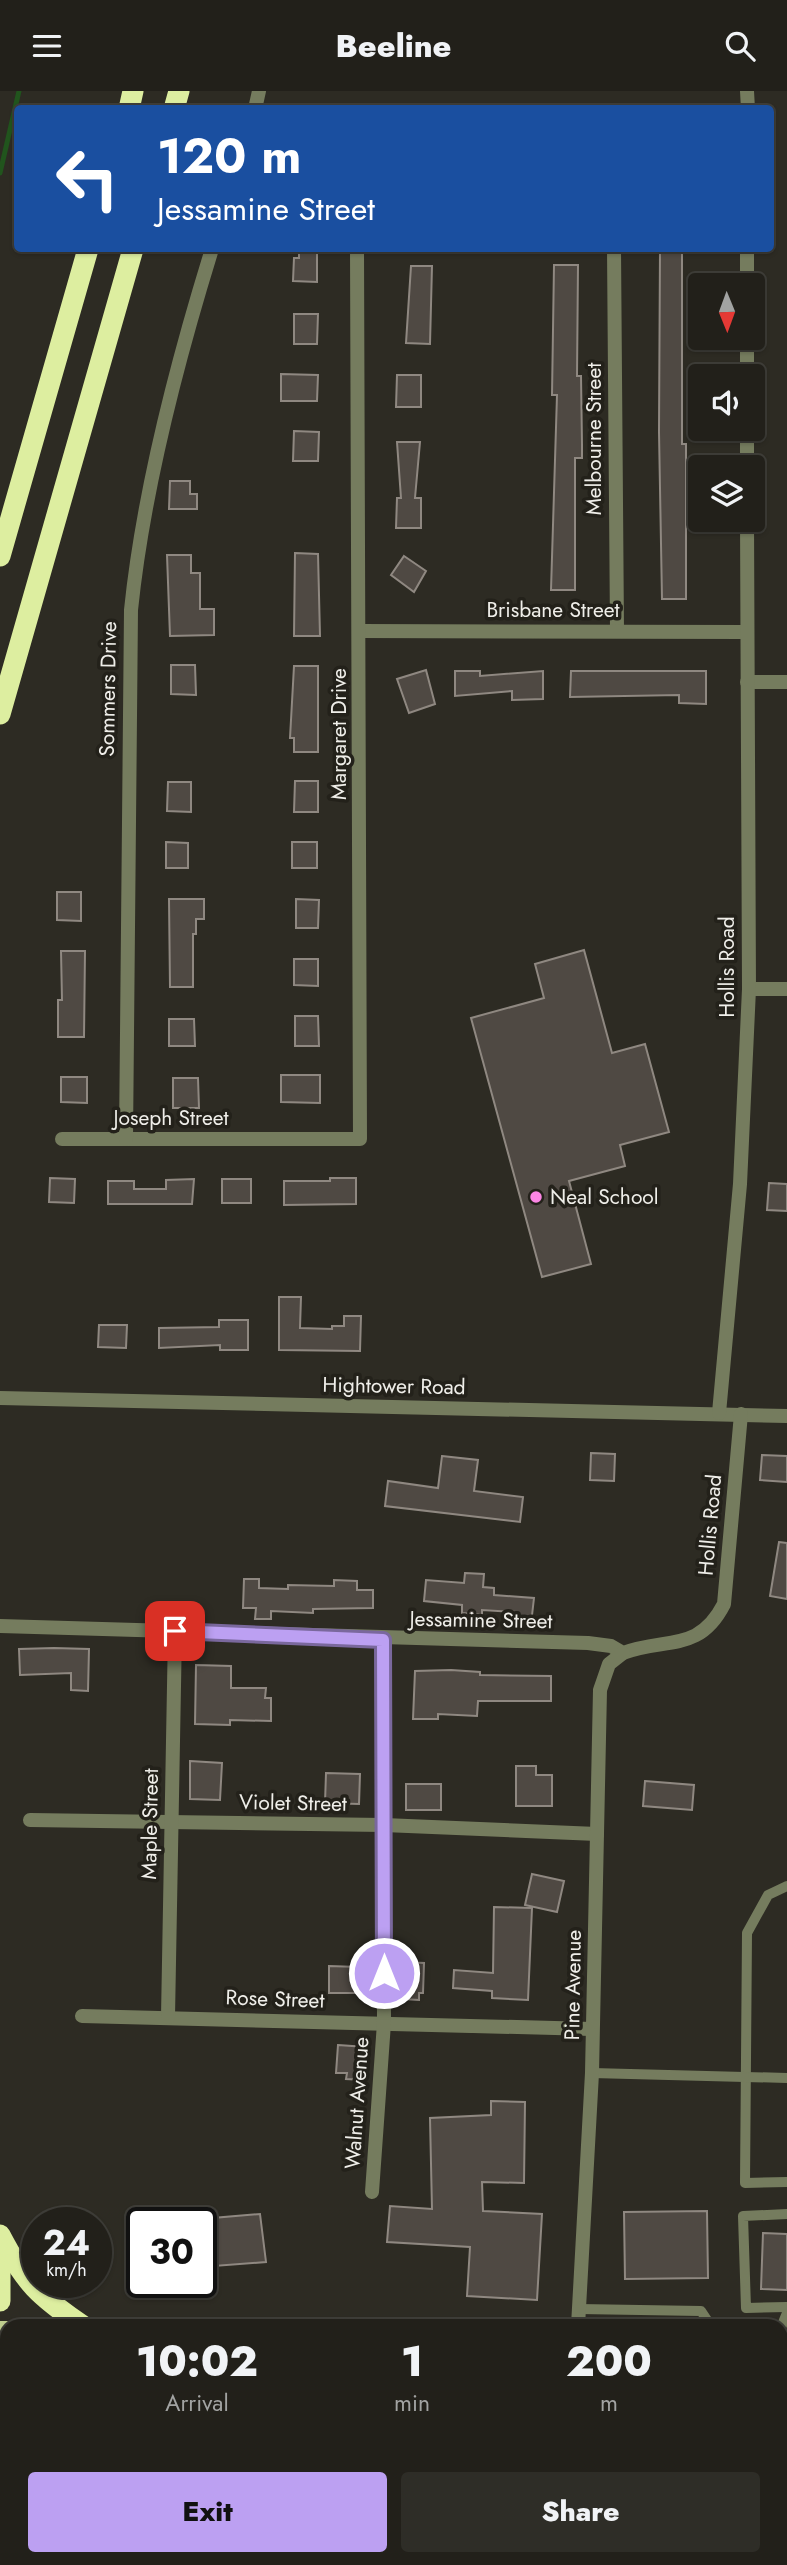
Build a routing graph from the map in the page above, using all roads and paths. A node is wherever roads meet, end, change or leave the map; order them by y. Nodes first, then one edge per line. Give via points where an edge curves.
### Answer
1 (87, 252) edge
2 (132, 252) edge
3 (211, 252) edge
4 (357, 252) edge
5 (614, 252) edge
6 (747, 252) edge
7 (747, 273) edge
8 (747, 532) edge
9 (0, 556) edge
10 (617, 630) junction
11 (360, 631) junction
12 (746, 632) junction
13 (747, 682) junction
14 (787, 682) edge
15 (0, 715) edge
16 (749, 989) junction
17 (787, 989) edge
18 (62, 1139) dead end
19 (126, 1139) junction
20 (280, 1139) joint
21 (0, 1398) edge
22 (719, 1413) junction
23 (741, 1414) junction
24 (787, 1416) edge
25 (0, 1626) edge
26 (175, 1631) junction
27 (383, 1640) junction
28 (623, 1653) junction
29 (30, 1820) dead end
30 (171, 1822) junction
31 (384, 1825) junction
32 (597, 1834) junction
33 (787, 1886) edge
34 (82, 2016) dead end
35 (168, 2017) junction
36 (384, 2023) junction
37 (592, 2029) junction
38 (592, 2073) junction
39 (787, 2077) edge
40 (747, 2078) junction
41 (787, 2182) edge
42 (372, 2192) dead end
43 (787, 2214) edge
44 (0, 2235) edge
45 (0, 2262) edge
46 (0, 2301) edge
47 (787, 2307) edge
48 (579, 2309) junction
49 (72, 2319) edge
50 (578, 2319) edge
51 (706, 2319) edge

1 - 9 highway
2 - 15 highway
3 - 19 street, Sommers Drive via 159,446 137,546 132,597
4 - 11 street, Margaret Drive
5 - 10 street, Melbourne Street
6 - 7 street
8 - 12 street, Hollis Road
10 - 11 street, Brisbane Street
10 - 12 street, Brisbane Street
11 - 20 street, Margaret Drive via 360,1139
12 - 13 street, Hollis Road
13 - 14 street
13 - 16 street, Hollis Road
16 - 17 street
16 - 22 street, Hollis Road via 740,1184
18 - 19 street, Joseph Street
19 - 20 street, Joseph Street
21 - 22 street, Hightower Road
22 - 23 street, Hightower Road
23 - 24 street, Hightower Road
23 - 28 street, Hollis Road via 725,1598 717,1618 682,1643 641,1646
25 - 26 street, Jessamine Street
26 - 27 street, Jessamine Street
26 - 30 street, Maple Street
27 - 28 street, Jessamine Street via 588,1643
27 - 31 street, Walnut Avenue
28 - 32 street, Pine Avenue via 609,1664 600,1689
29 - 30 street, Violet Street
30 - 31 street, Violet Street
30 - 35 street, Maple Street
31 - 32 street, Violet Street
31 - 36 street, Walnut Avenue
32 - 37 street, Pine Avenue
33 - 40 lane via 768,1895 747,1933
34 - 35 street, Rose Street
35 - 36 street, Rose Street
36 - 37 street, Rose Street
36 - 42 street, Walnut Avenue
37 - 38 street, Pine Avenue
38 - 40 lane
38 - 48 street, Pine Avenue
39 - 40 lane
40 - 41 lane via 745,2183
43 - 47 lane via 743,2216 746,2308
44 - 49 highway via 34,2288
45 - 46 highway
48 - 50 street, Pine Avenue
48 - 51 lane via 701,2311

